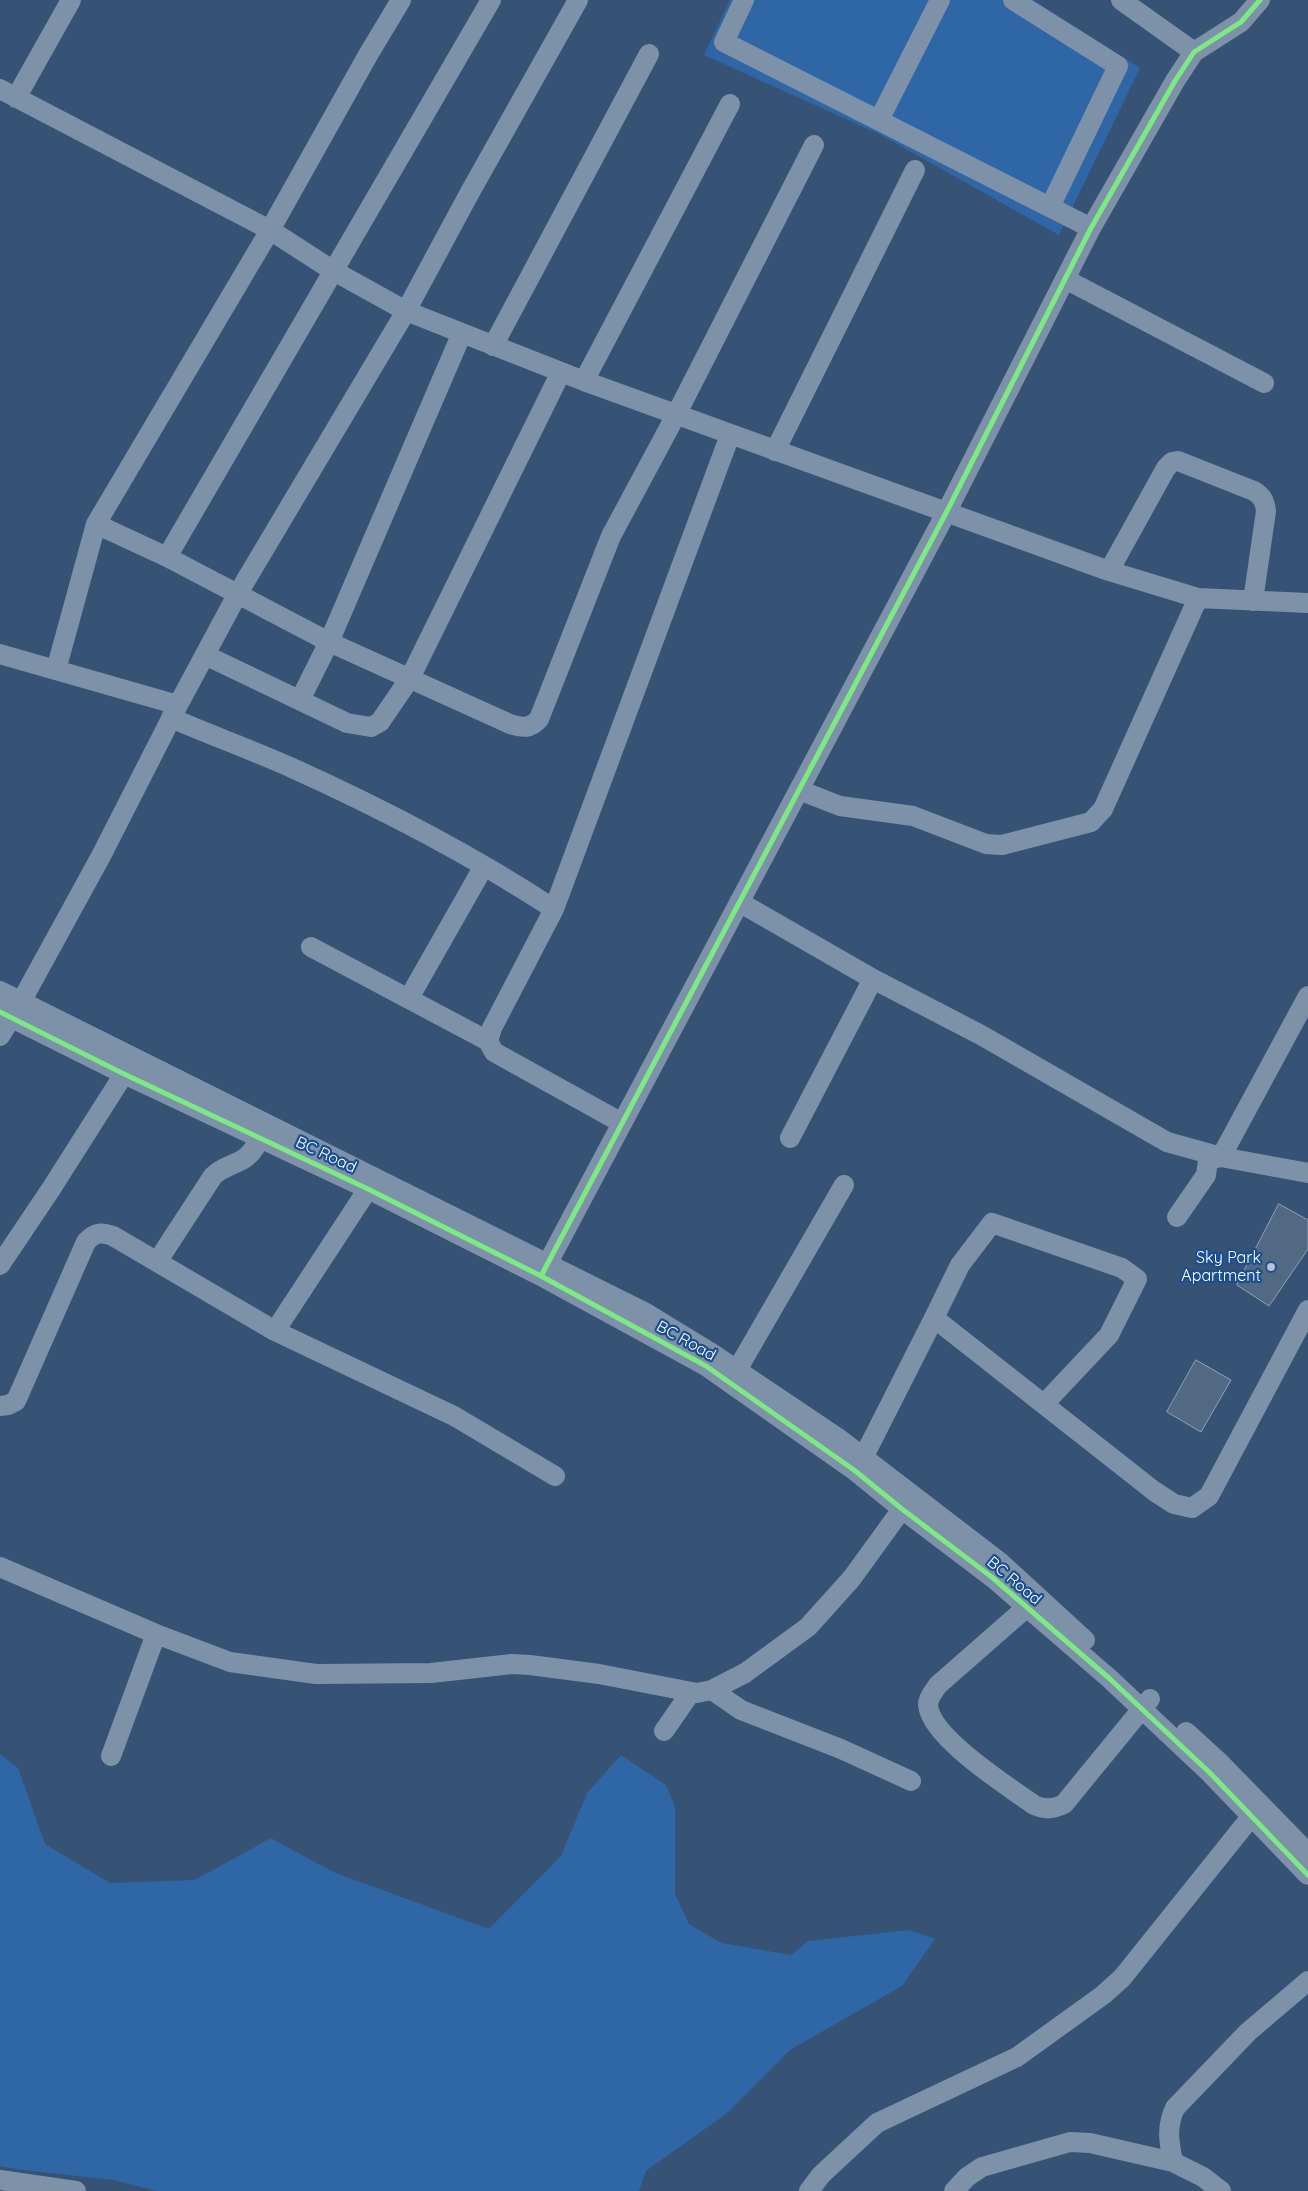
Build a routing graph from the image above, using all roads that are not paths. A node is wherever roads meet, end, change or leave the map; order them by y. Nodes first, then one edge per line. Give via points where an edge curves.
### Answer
1 (71, 0) edge
2 (401, 0) edge
3 (491, 0) edge
4 (578, 0) edge
5 (744, 0) edge
6 (940, 0) edge
7 (1013, 0) edge
8 (1121, 0) edge
9 (1260, 0) edge
10 (1194, 52) junction
11 (649, 54) dead end
12 (8, 94) edge
13 (730, 104) dead end
14 (879, 120) junction
15 (814, 145) dead end
16 (915, 170) dead end
17 (1050, 207) junction
18 (1091, 228) junction
19 (270, 230) junction
20 (332, 270) junction
21 (1065, 279) junction
22 (406, 311) junction
23 (462, 334) junction
24 (493, 346) junction
25 (561, 372) junction
26 (584, 381) junction
27 (1264, 383) dead end
28 (676, 415) junction
29 (730, 435) junction
30 (775, 451) junction
31 (946, 513) junction
32 (96, 524) junction
33 (167, 557) junction
34 (1109, 570) junction
35 (237, 595) junction
36 (1198, 598) junction
37 (1253, 601) junction
38 (1308, 603) edge
39 (329, 642) junction
40 (0, 654) edge
41 (205, 655) junction
42 (56, 670) junction
43 (410, 678) junction
44 (300, 700) junction
45 (175, 712) junction
46 (798, 790) junction
47 (484, 866) junction
48 (739, 902) junction
49 (554, 909) junction
50 (311, 947) dead end
51 (873, 979) junction
52 (0, 991) edge
53 (1308, 996) edge
54 (408, 998) junction
55 (11, 1011) edge
56 (0, 1036) edge
57 (488, 1041) junction
58 (124, 1074) junction
59 (622, 1123) junction
60 (261, 1138) junction
61 (790, 1138) dead end
62 (1221, 1157) junction
63 (1308, 1173) edge
64 (844, 1185) dead end
65 (368, 1189) junction
66 (1177, 1217) dead end
67 (157, 1262) junction
68 (0, 1264) edge
69 (544, 1270) junction
70 (1308, 1310) edge
71 (934, 1318) junction
72 (275, 1331) junction
73 (737, 1370) junction
74 (1044, 1404) junction
75 (0, 1406) edge
76 (859, 1464) junction
77 (555, 1476) dead end
78 (902, 1509) junction
79 (0, 1567) edge
80 (1027, 1607) junction
81 (156, 1634) junction
82 (712, 1690) junction
83 (691, 1692) junction
84 (1146, 1704) junction
85 (664, 1731) dead end
86 (111, 1756) dead end
87 (911, 1781) dead end
88 (1256, 1812) junction
89 (1308, 1853) edge
90 (1308, 1876) edge
91 (1308, 1981) edge
92 (1173, 2162) junction
93 (0, 2180) edge
94 (76, 2191) edge
95 (809, 2191) edge
96 (954, 2191) edge
97 (1221, 2191) edge

1 - 12 street
2 - 19 street
3 - 20 street
4 - 22 street
5 - 14 street via 724,42
6 - 14 street
7 - 17 street via 1118,66
8 - 10 street
9 - 10 street via 1233,28
10 - 18 street
11 - 24 street
12 - 19 street
13 - 26 street
14 - 17 street
15 - 28 street
16 - 30 street
17 - 18 street
18 - 21 street
19 - 20 street
19 - 32 street
20 - 22 street
20 - 33 street
21 - 27 street
21 - 31 street
22 - 23 street
22 - 35 street
23 - 24 street
23 - 39 street
24 - 25 street
25 - 26 street
25 - 43 street
26 - 28 street
28 - 29 street
28 - 43 street via 611,536 539,719 532,726 522,728 510,724
29 - 30 street
29 - 49 street
30 - 31 street
31 - 34 street
31 - 46 street
32 - 33 street
32 - 42 street
33 - 35 street
34 - 36 street
34 - 37 street via 1166,468 1178,461 1261,495 1266,511
35 - 39 street
35 - 41 street
36 - 37 street
36 - 46 street via 1103,809 1091,822 1002,845 986,844 912,816 840,806
37 - 38 street
39 - 43 street
39 - 44 street
40 - 42 street
41 - 44 street
41 - 45 street
42 - 45 street
43 - 44 street via 380,722 371,727 346,723
45 - 47 street via 403,821
45 - 55 street via 101,856
46 - 48 street
47 - 49 street
47 - 54 street
48 - 51 street
48 - 59 street
49 - 57 street
50 - 54 street
51 - 61 street
51 - 62 street via 981,1036 1167,1142
52 - 55 street, BC Road
53 - 62 street
54 - 57 street
55 - 56 street
55 - 58 street, BC Road
55 - 69 street, BC Road
57 - 59 street via 494,1052
58 - 60 street, BC Road
58 - 68 street
59 - 69 street
60 - 65 street, BC Road
60 - 67 street via 243,1160 221,1168 213,1176
62 - 63 street
62 - 66 street via 1208,1160 1206,1174
64 - 73 street
65 - 69 street, BC Road
65 - 72 street
67 - 72 street
67 - 75 street via 113,1236 93,1234 86,1242 16,1401
69 - 73 street, BC Road via 646,1313
69 - 76 street, BC Road via 706,1366
70 - 74 street via 1209,1496 1192,1508 1174,1504 1154,1491
71 - 74 street
71 - 74 street via 960,1265 992,1223 1122,1268 1137,1279 1108,1335
71 - 76 street
72 - 77 street via 454,1416
73 - 76 street, BC Road via 838,1438
76 - 78 street, BC Road
76 - 84 street, BC Road via 1001,1563
78 - 80 street, BC Road
78 - 82 street via 852,1578 808,1627 746,1673
79 - 81 street
80 - 84 street, BC Road
80 - 84 street via 938,1685 932,1694 928,1704 931,1717 965,1756 1034,1805 1054,1809 1064,1804
81 - 83 street via 230,1662 316,1674 431,1673 512,1664 599,1674
81 - 86 street
82 - 83 street
82 - 87 street via 741,1710 841,1749
83 - 85 street
84 - 88 street, BC Road via 1220,1763
88 - 89 street, BC Road
88 - 90 street, BC Road
88 - 95 street via 1122,1978 1103,1995 1018,2057 877,2123 821,2175
91 - 92 street via 1248,2032 1175,2108 1169,2121 1168,2138
92 - 96 street via 1090,2143 1070,2142 982,2167
92 - 97 street via 1203,2176
93 - 94 street

